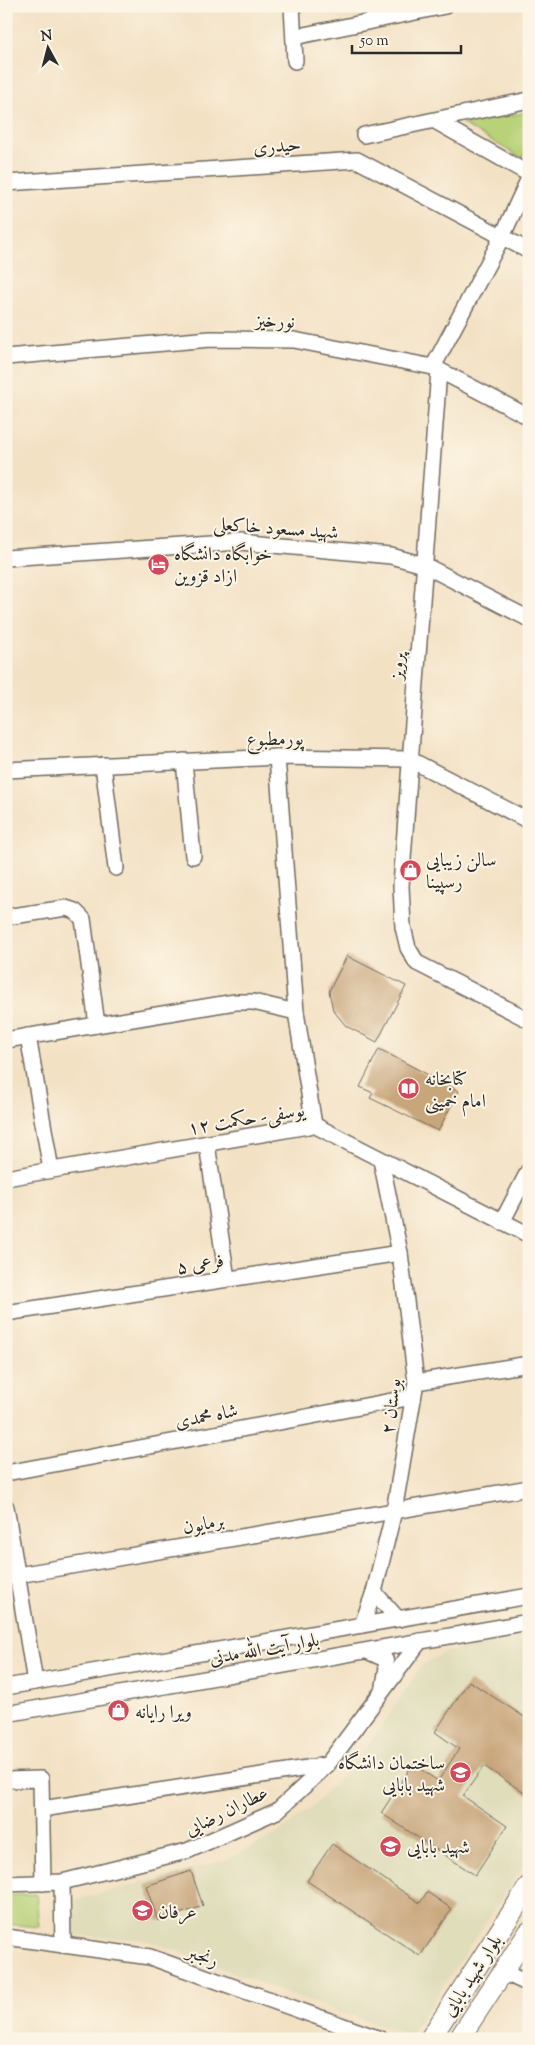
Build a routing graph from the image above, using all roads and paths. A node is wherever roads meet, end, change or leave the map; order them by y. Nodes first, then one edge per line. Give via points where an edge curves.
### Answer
1 (292, 6) edge
2 (445, 6) edge
3 (294, 38) junction
4 (295, 61) dead end
5 (529, 100) edge
6 (435, 121) junction
7 (364, 135) dead end
8 (529, 174) edge
9 (529, 178) edge
10 (6, 183) edge
11 (502, 237) junction
12 (529, 251) edge
13 (6, 357) edge
14 (436, 369) junction
15 (529, 417) edge
16 (6, 558) edge
17 (424, 565) junction
18 (529, 620) edge
19 (277, 757) junction
20 (409, 759) junction
21 (184, 761) junction
22 (103, 765) junction
23 (6, 770) edge
24 (529, 821) edge
25 (193, 856) dead end
26 (116, 868) dead end
27 (6, 917) edge
28 (296, 1012) junction
29 (529, 1020) edge
30 (97, 1026) junction
31 (28, 1036) junction
32 (6, 1040) edge
33 (314, 1125) junction
34 (207, 1144) junction
35 (382, 1160) junction
36 (51, 1170) junction
37 (529, 1170) edge
38 (6, 1178) edge
39 (502, 1222) junction
40 (529, 1235) edge
41 (400, 1253) junction
42 (227, 1280) junction
43 (6, 1313) edge
44 (529, 1364) edge
45 (414, 1390) junction
46 (6, 1473) edge
47 (529, 1488) edge
48 (394, 1511) junction
49 (7, 1513) edge
50 (12, 1576) edge
51 (374, 1592) junction
52 (529, 1596) edge
53 (398, 1619) junction
54 (529, 1622) edge
55 (362, 1625) junction
56 (420, 1641) junction
57 (367, 1650) junction
58 (192, 1655) junction
59 (196, 1680) junction
60 (35, 1682) junction
61 (6, 1687) edge
62 (384, 1688) junction
63 (6, 1714) edge
64 (327, 1765) junction
65 (6, 1780) edge
66 (42, 1808) junction
67 (62, 1882) junction
68 (43, 1883) junction
69 (6, 1884) edge
70 (529, 1886) edge
71 (529, 1932) edge
72 (6, 1937) edge
73 (63, 1945) junction
74 (503, 1972) junction
75 (529, 1984) edge
76 (380, 2039) edge
77 (430, 2039) edge
78 (459, 2039) edge

1 - 3 street
2 - 3 street
3 - 4 street
5 - 6 street
6 - 7 street
6 - 8 street
9 - 11 street, پرویز
10 - 11 street, حیدری via 357,160
11 - 12 street, حیدری
11 - 14 street, پرویز
13 - 14 street, نورخیز via 210,339 294,340
14 - 15 street, نورخیز
14 - 17 street, پرویز
16 - 17 street, شهید مسعود خاکعلی via 240,542 391,556
17 - 18 street, شهید مسعود خاکعلی
17 - 20 street, پرویز
19 - 20 street, پورمطبوع
19 - 21 street, پورمطبوع
19 - 28 street
20 - 24 street, پورمطبوع
20 - 29 street, پرویز via 401,886 402,919 408,948 417,963
21 - 22 street, پورمطبوع
21 - 25 street
22 - 23 street, پورمطبوع
22 - 26 street
27 - 30 street via 66,908 75,910 83,919
28 - 30 street via 254,1002 235,1002
28 - 33 street
30 - 31 street
31 - 32 street
31 - 36 street
33 - 34 street, یوسفی- حکمت ۱۲
33 - 35 street, یوسفی- حکمت ۱۲
34 - 36 street, یوسفی- حکمت ۱۲
34 - 42 street
35 - 39 street, یوسفی- حکمت ۱۲
35 - 41 street, بوستان ۲
36 - 38 street, یوسفی- حکمت ۱۲
37 - 39 street
39 - 40 street, یوسفی- حکمت ۱۲
41 - 42 street, فرعی ۵
41 - 45 street, بوستان ۲
42 - 43 street, فرعی ۵
44 - 45 street, شاه محمدی
45 - 46 street, شاه محمدی
45 - 48 street, بوستان ۲
47 - 48 street, برمایون
48 - 50 street, برمایون
48 - 51 street, بوستان ۲
49 - 50 street
50 - 60 street
51 - 53 street
51 - 55 street, بوستان ۲
52 - 53 street, بلوار آیت الله مدنی
53 - 55 street, بلوار آیت الله مدنی
54 - 56 street, بلوار آیت الله مدنی
55 - 58 street, بلوار آیت الله مدنی
56 - 57 street, بلوار آیت الله مدنی
56 - 62 street, عطاران رضایی
57 - 59 street, بلوار آیت الله مدنی
57 - 62 street via 386,1659 388,1667
58 - 59 street
58 - 60 street, بلوار آیت الله مدنی
59 - 63 street, بلوار آیت الله مدنی
60 - 61 street, بلوار آیت الله مدنی
62 - 64 street, عطاران رضایی
64 - 66 street
64 - 67 street, عطاران رضایی via 276,1811 187,1851
65 - 66 street via 41,1779
66 - 68 street
67 - 68 street, عطاران رضایی
67 - 73 street
68 - 69 street, عطاران رضایی
70 - 77 main road, بلوار شهید بابایی
71 - 74 main road, بلوار شهید بابایی
72 - 73 street, رنجبر
73 - 76 street, رنجبر via 150,1957
74 - 75 street
74 - 78 main road, بلوار شهید بابایی

